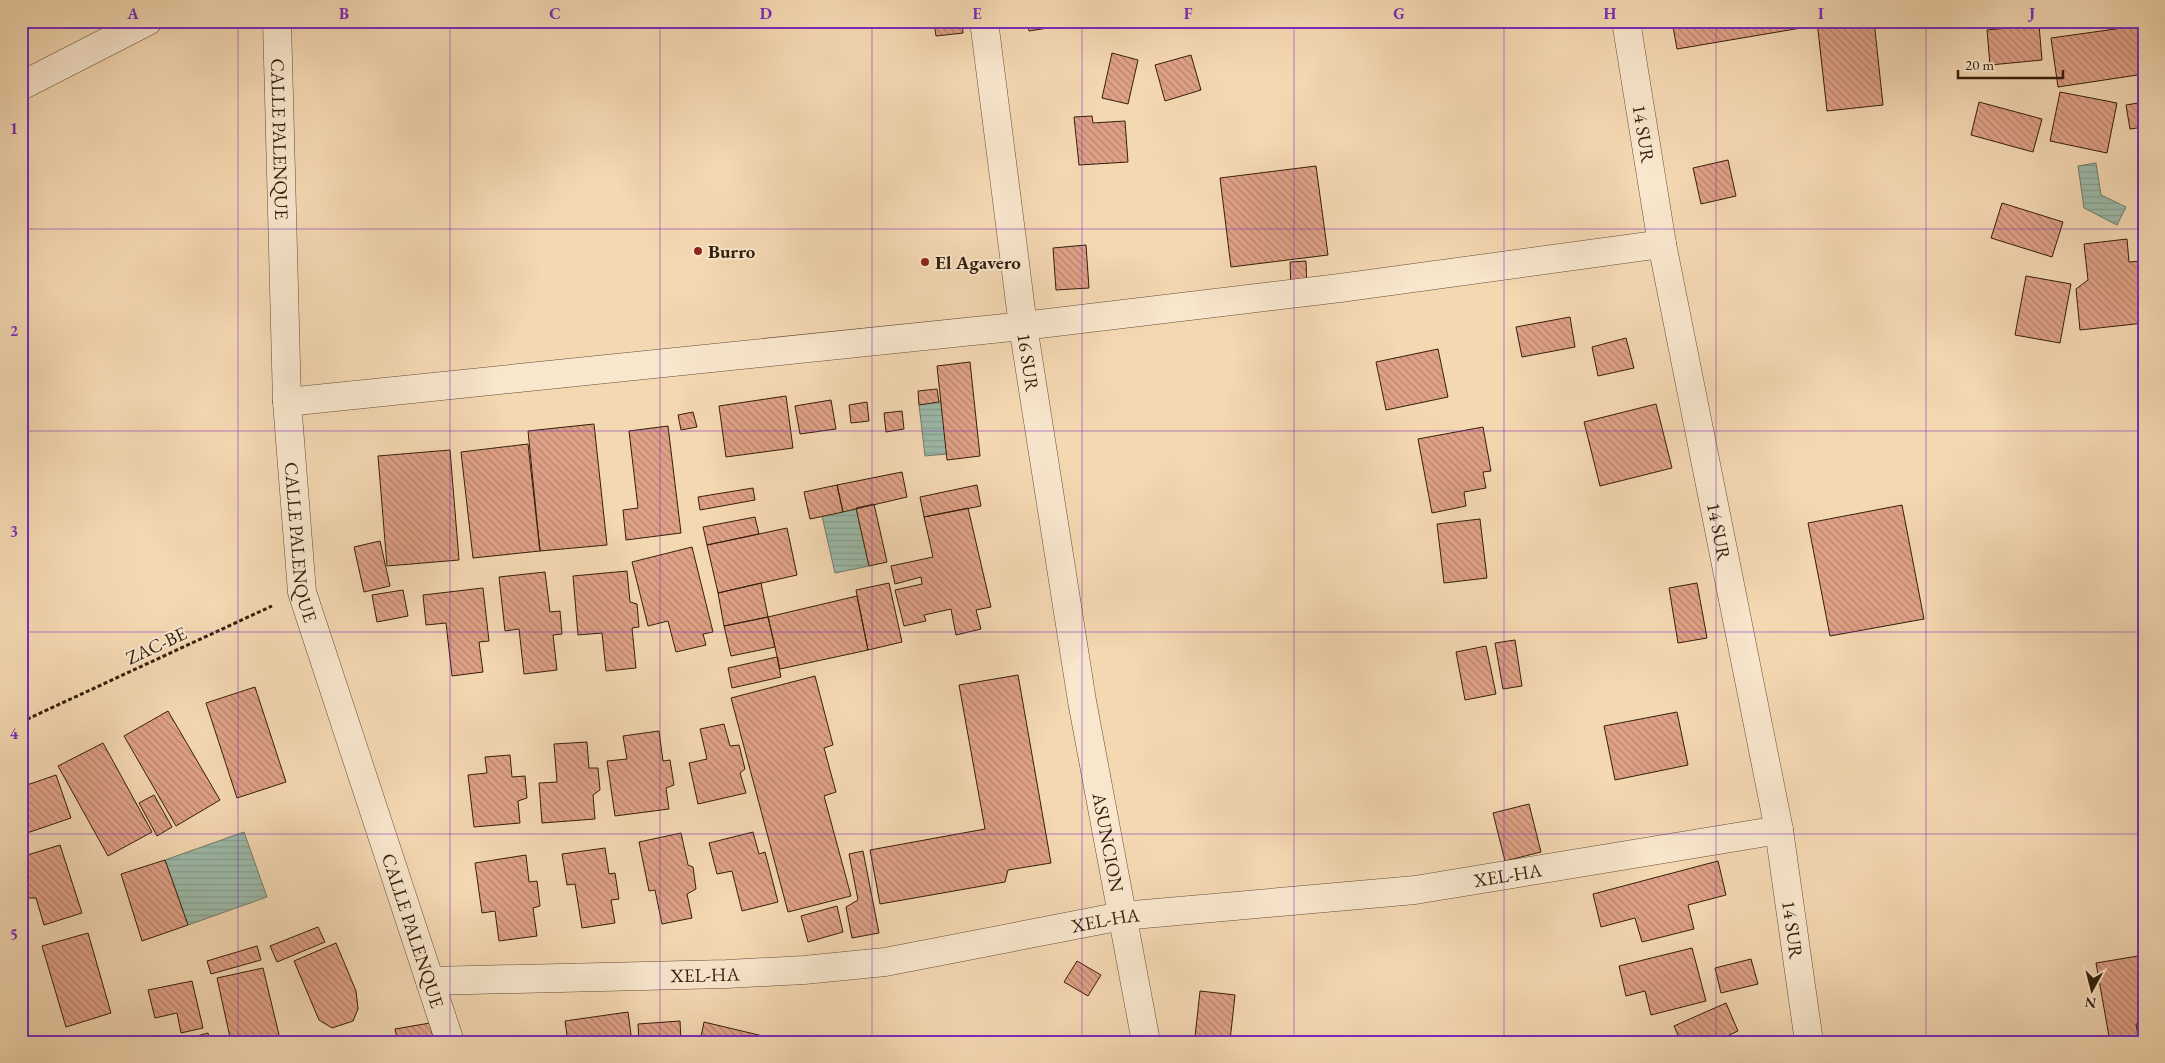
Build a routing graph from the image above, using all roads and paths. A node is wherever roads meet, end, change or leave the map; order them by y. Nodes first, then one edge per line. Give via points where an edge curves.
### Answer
1 (148, 21) edge
2 (277, 21) edge
3 (984, 21) edge
4 (1626, 21) edge
5 (21, 86) edge
6 (1662, 244) junction
7 (1024, 326) junction
8 (287, 402) junction
9 (302, 592) junction
10 (1082, 701) joint
11 (21, 722) edge
12 (1778, 830) junction
13 (1122, 916) junction
14 (430, 981) junction
15 (450, 1042) edge
16 (1146, 1042) edge
17 (1810, 1042) edge

1 - 5 street
2 - 8 street, CALLE PALENQUE
3 - 7 street, 16 SUR
4 - 6 street, 14 SUR
6 - 7 street via 1340,288
6 - 12 street, 14 SUR
7 - 8 street
7 - 10 street, 16 SUR
8 - 9 street, CALLE PALENQUE
9 - 11 path, ZAC-BE
9 - 14 street, CALLE PALENQUE
10 - 13 street, ASUNCION
12 - 13 street, XEL-HA via 1415,890
12 - 17 street, 14 SUR
13 - 14 street, XEL-HA via 885,962 804,970
13 - 16 street, ASUNCION
14 - 15 street, CALLE PALENQUE

